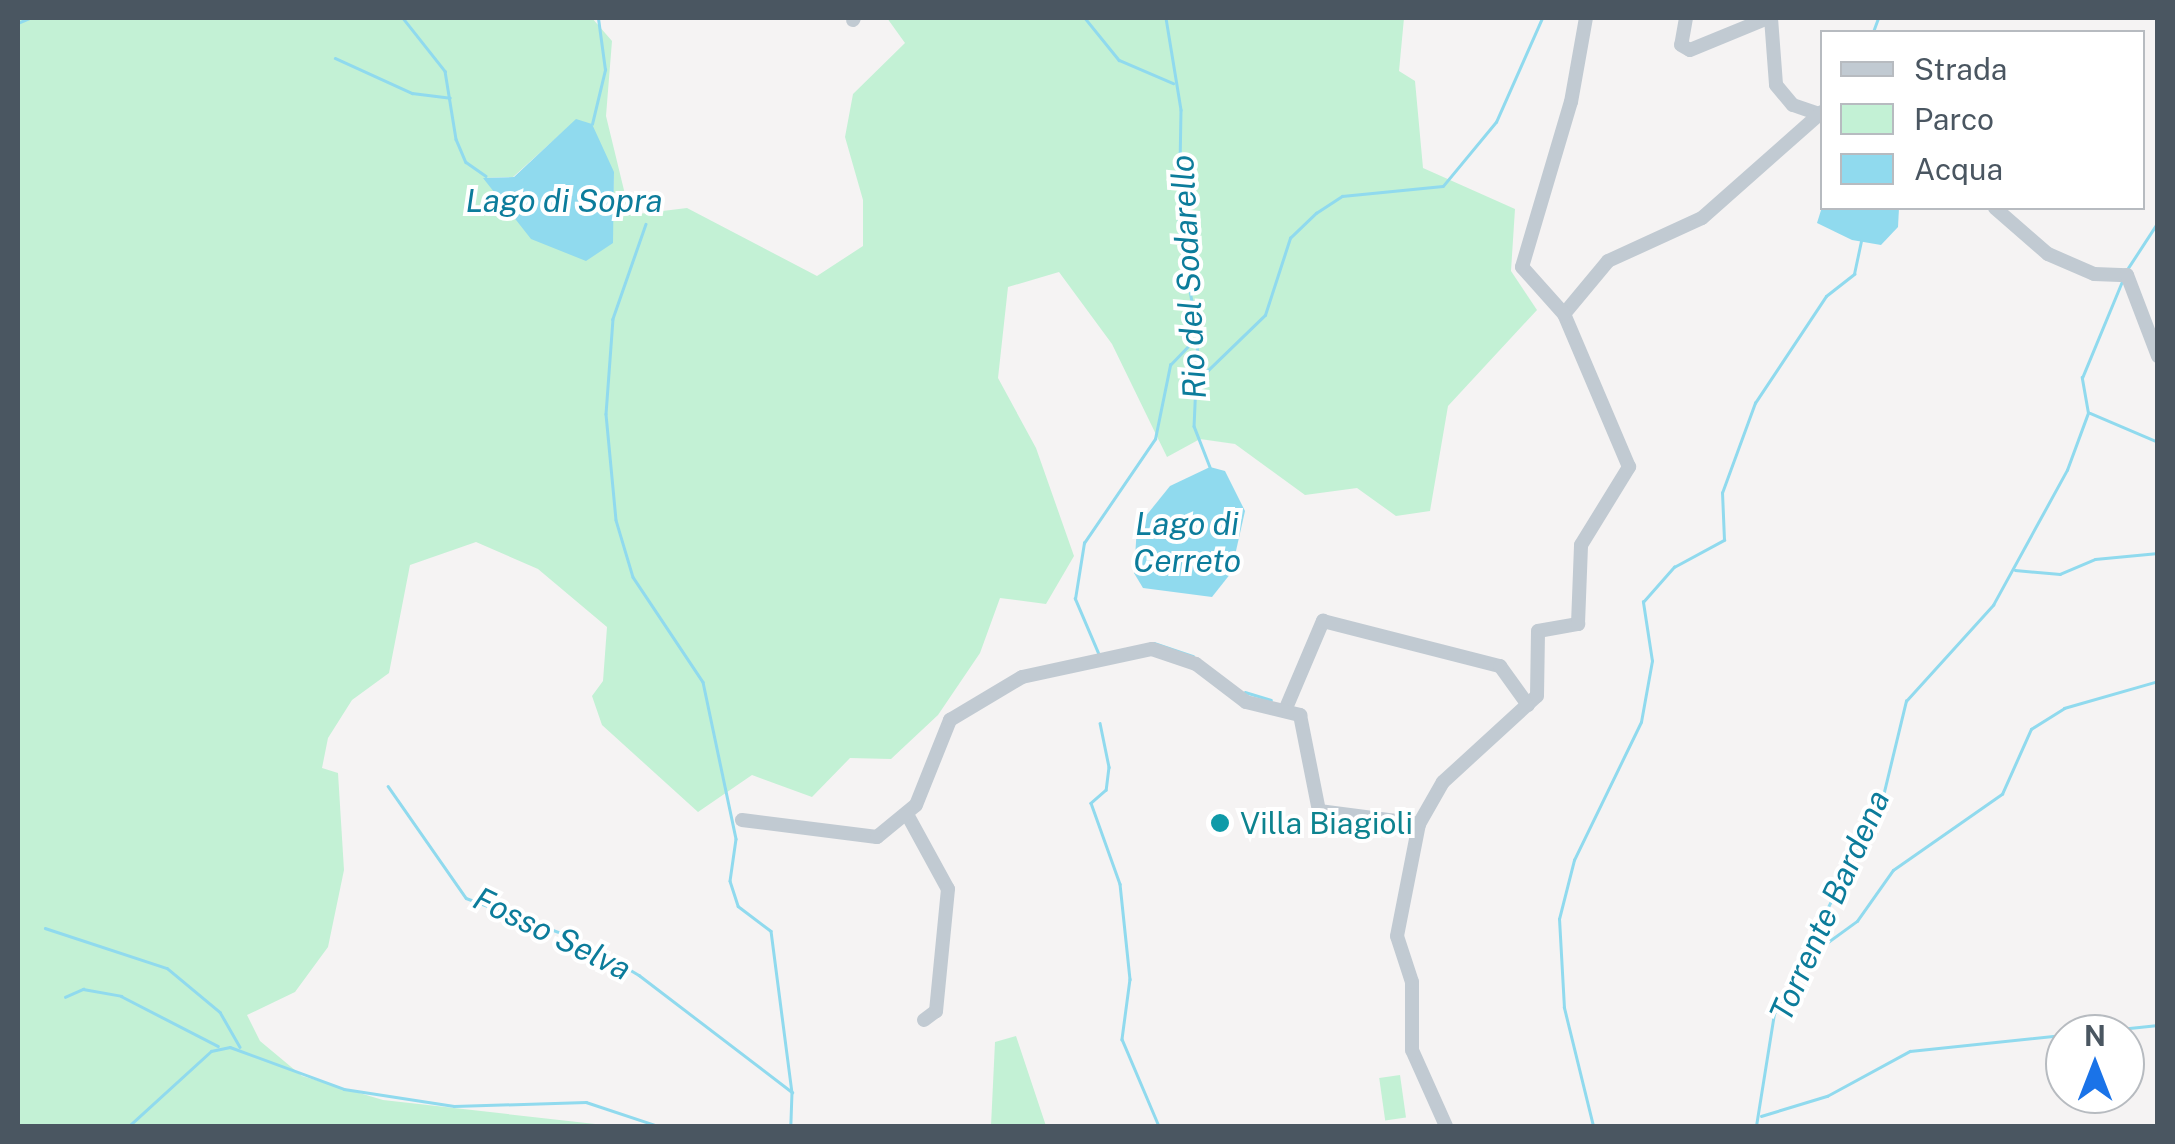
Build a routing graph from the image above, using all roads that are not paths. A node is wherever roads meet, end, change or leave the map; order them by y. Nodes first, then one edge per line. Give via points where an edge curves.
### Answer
1 (1586, 18) edge
2 (1686, 18) edge
3 (1770, 18) edge
4 (1820, 113) edge
5 (1820, 114) edge
6 (1997, 210) edge
7 (1564, 314) junction
8 (2158, 356) edge
9 (1528, 706) junction
10 (1286, 708) junction
11 (908, 816) junction
12 (742, 820) dead end
13 (1420, 824) junction
14 (924, 1020) dead end
15 (1446, 1126) edge

1 - 7 street via 1571,102 1522,267
2 - 3 street via 1681,45 1690,50
3 - 4 street via 1776,85 1793,105
5 - 7 street via 1702,218 1608,260
6 - 8 street via 2048,254 2094,274 2124,273
7 - 9 street via 1629,467 1580,545 1578,624 1538,632 1542,675
9 - 10 street via 1500,666 1323,621
9 - 13 street via 1443,782
10 - 11 street via 1246,702 1196,664 1152,648 1022,676 950,720
10 - 13 street via 1310,731 1309,796 1319,811
11 - 12 street via 877,837
11 - 14 street via 948,889 936,1010
13 - 15 street via 1397,936 1412,982 1412,1050

